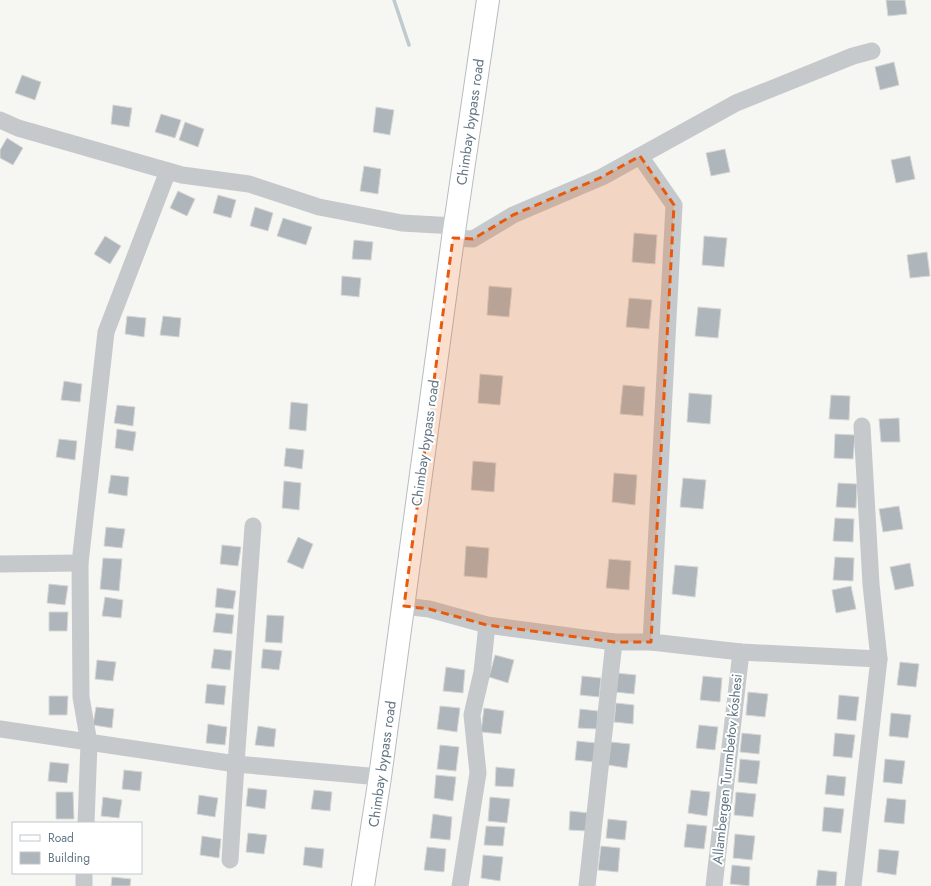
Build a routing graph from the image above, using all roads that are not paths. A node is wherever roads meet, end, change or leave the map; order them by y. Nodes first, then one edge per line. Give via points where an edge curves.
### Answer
1 (488, 0) edge
2 (872, 51) dead end
3 (0, 120) edge
4 (640, 156) junction
5 (168, 171) junction
6 (454, 232) junction
7 (862, 426) dead end
8 (253, 526) dead end
9 (80, 563) junction
10 (0, 564) edge
11 (404, 606) junction
12 (487, 625) junction
13 (614, 642) junction
14 (651, 642) junction
15 (741, 652) junction
16 (879, 659) junction
17 (0, 729) edge
18 (89, 743) junction
19 (236, 764) junction
20 (380, 777) junction
21 (86, 822) edge
22 (230, 860) dead end
23 (84, 874) edge
24 (84, 886) edge
25 (363, 886) edge
26 (460, 886) edge
27 (587, 886) edge
28 (714, 886) edge
29 (854, 886) edge

1 - 6 main road, Chimbay bypass road
2 - 4 street via 853,56 736,103
3 - 5 street via 18,128
4 - 6 street via 602,177 513,215 474,239
4 - 14 street via 674,205
5 - 6 street via 249,184 319,207
5 - 9 street via 106,332
6 - 11 main road, Chimbay bypass road
7 - 16 street via 871,584
8 - 19 street
9 - 10 street
9 - 18 street via 81,697
11 - 12 street via 429,609
11 - 20 main road, Chimbay bypass road
12 - 13 street
12 - 26 street via 482,672 472,715 478,773
13 - 14 street
13 - 27 street
14 - 15 street
15 - 16 street
15 - 28 street, Allambergen Turımbetov kóshesi
16 - 29 street
17 - 18 street
18 - 19 street
18 - 21 street
19 - 20 street
19 - 22 street
20 - 25 main road, Chimbay bypass road
23 - 24 street

